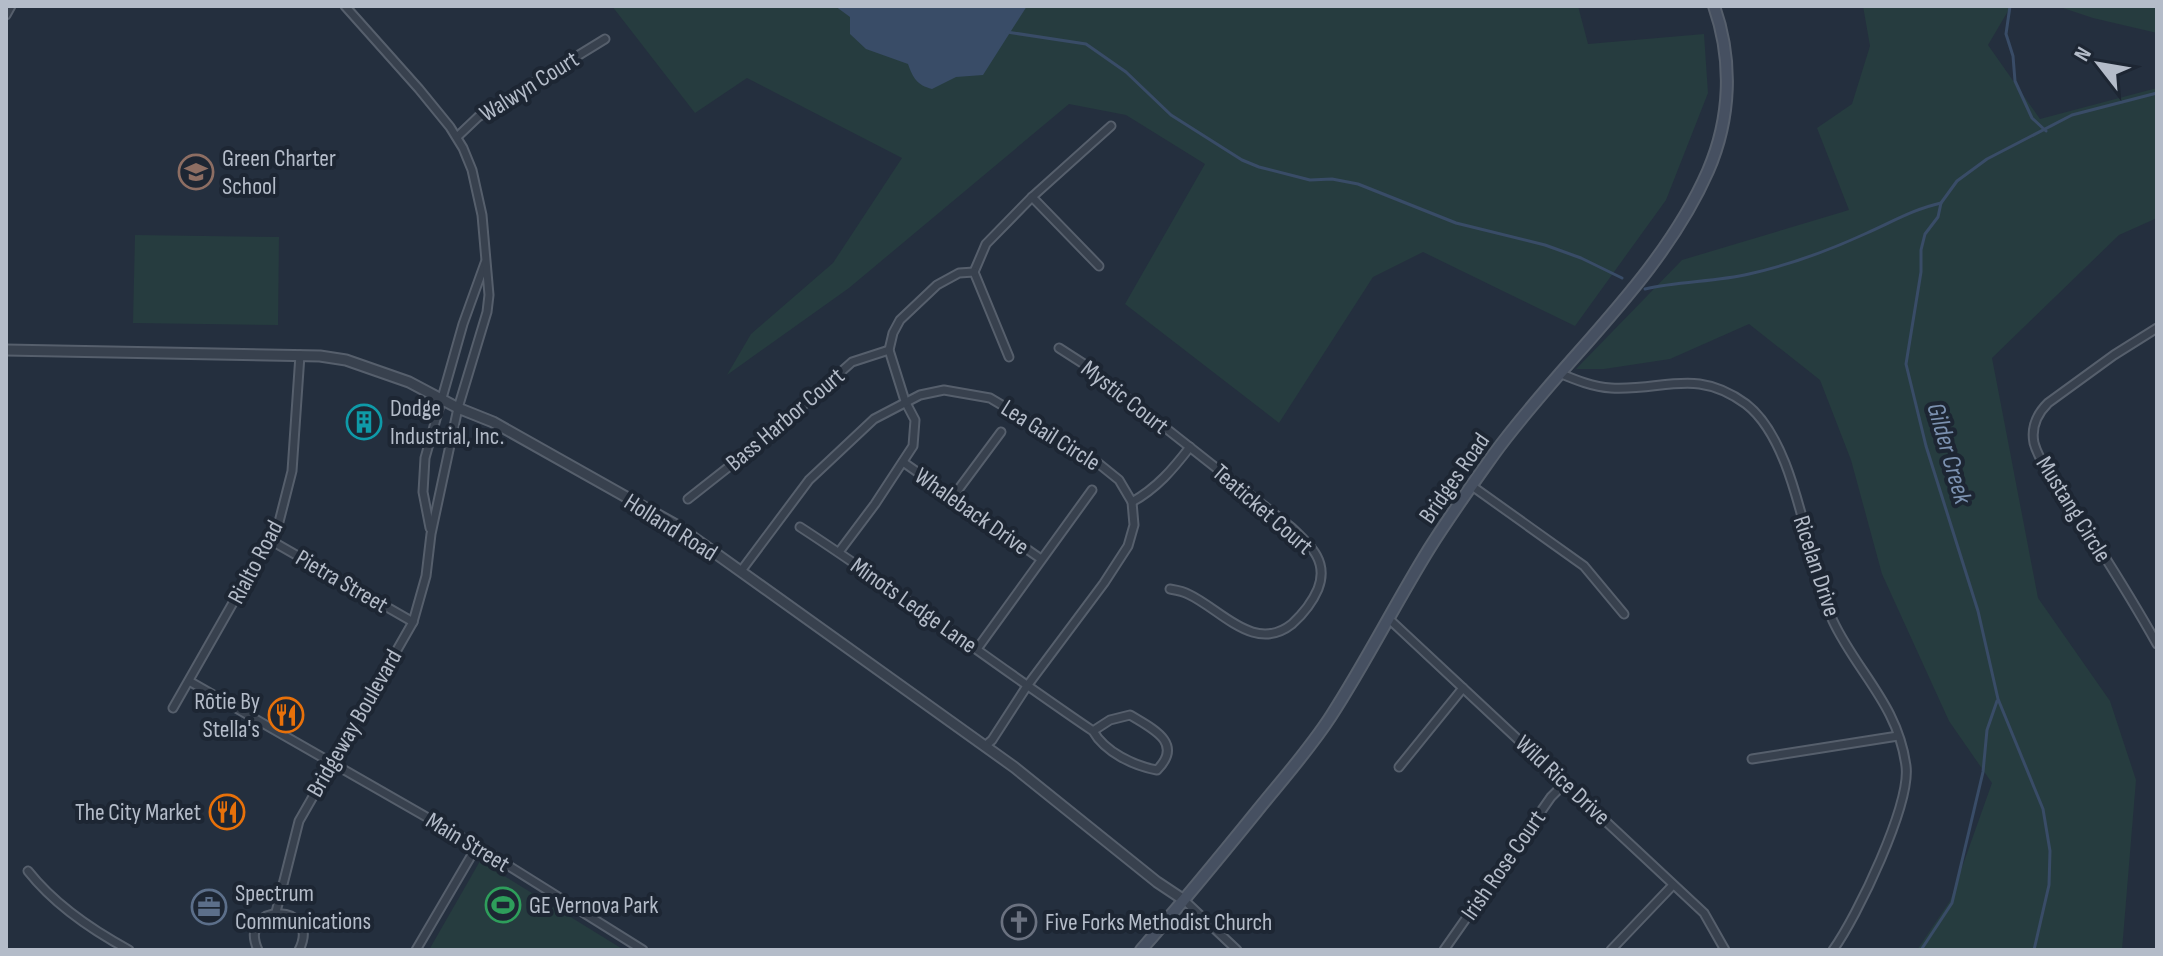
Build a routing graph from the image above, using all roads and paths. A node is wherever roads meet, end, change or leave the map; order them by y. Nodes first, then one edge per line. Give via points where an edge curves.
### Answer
1 (11, 6) edge
2 (345, 6) edge
3 (1714, 6) edge
4 (6, 15) edge
5 (605, 39) dead end
6 (1111, 126) dead end
7 (457, 137) junction
8 (1032, 197) junction
9 (487, 257) junction
10 (1099, 266) dead end
11 (974, 272) junction
12 (2157, 328) edge
13 (1059, 348) dead end
14 (6, 350) edge
15 (889, 350) junction
16 (300, 355) junction
17 (1009, 357) dead end
18 (1559, 373) junction
19 (442, 399) junction
20 (905, 401) junction
21 (458, 408) junction
22 (1001, 432) dead end
23 (1190, 447) junction
24 (903, 462) junction
25 (1472, 486) junction
26 (1092, 490) dead end
27 (952, 498) junction
28 (688, 499) dead end
29 (1132, 502) junction
30 (800, 527) dead end
31 (431, 534) junction
32 (270, 540) junction
33 (839, 552) junction
34 (1041, 559) junction
35 (741, 571) junction
36 (1170, 589) dead end
37 (1624, 614) dead end
38 (1389, 619) junction
39 (413, 622) junction
40 (2157, 644) edge
41 (977, 649) junction
42 (189, 681) junction
43 (1027, 686) junction
44 (1463, 688) junction
45 (173, 708) dead end
46 (1093, 731) junction
47 (1898, 736) junction
48 (985, 746) junction
49 (1752, 759) dead end
50 (332, 762) junction
51 (1399, 767) dead end
52 (1565, 783) junction
53 (477, 846) junction
54 (28, 871) dead end
55 (1673, 885) junction
56 (1184, 900) junction
57 (276, 912) junction
58 (129, 950) edge
59 (258, 950) edge
60 (299, 950) edge
61 (416, 950) edge
62 (643, 950) edge
63 (1141, 950) edge
64 (1237, 950) edge
65 (1444, 950) edge
66 (1611, 950) edge
67 (1725, 950) edge
68 (1833, 950) edge

1 - 4 street
2 - 7 street, Bridgeway Boulevard
3 - 18 main road, Bridges Road via 1727,92 1707,173 1641,277
5 - 7 street, Walwyn Court via 478,117
6 - 8 street
7 - 9 street, Bridgeway Boulevard via 478,193
8 - 10 street
8 - 11 street via 986,244
9 - 19 street, Bridgeway Boulevard
9 - 21 street, Bridgeway Boulevard via 487,312
11 - 15 street via 959,273 937,285 900,320
11 - 17 street
12 - 40 street, Mustang Circle via 2048,403 2033,435 2056,483
13 - 23 street, Mystic Court
14 - 16 street, Holland Road
15 - 20 street
15 - 28 street, Bass Harbor Court via 852,362
16 - 19 street, Holland Road via 346,360
16 - 32 street, Rialto Road via 292,471
18 - 25 main road, Bridges Road
18 - 47 street, Ricelan Drive via 1606,388 1704,385 1734,397 1759,417 1782,453 1833,621 1889,708
19 - 21 street, Holland Road
19 - 31 street, Bridgeway Boulevard via 425,458 423,492
20 - 24 street via 915,420 913,446
20 - 29 street, Lea Gail Circle via 944,390 990,398 1093,459 1119,480
20 - 35 street, Lea Gail Circle via 874,419 809,480
21 - 31 street, Bridgeway Boulevard
21 - 35 street, Holland Road via 493,422 676,525
22 - 27 street
23 - 29 street via 1148,493
23 - 36 street, Teaticket Court via 1314,549 1321,562 1319,587 1304,614 1283,631 1263,635
24 - 27 street, Whaleback Drive
24 - 33 street
25 - 37 street via 1584,566
25 - 38 main road, Bridges Road
26 - 34 street
27 - 34 street, Whaleback Drive
29 - 43 street via 1134,525 1121,560
30 - 33 street, Minots Ledge Lane
31 - 39 street, Bridgeway Boulevard
32 - 39 street, Pietra Street
32 - 42 street, Rialto Road
33 - 41 street, Minots Ledge Lane
34 - 41 street
35 - 48 street, Holland Road
38 - 44 street, Wild Rice Drive
38 - 56 main road, Bridges Road via 1302,757
39 - 50 street, Bridgeway Boulevard
41 - 43 street, Minots Ledge Lane
42 - 45 street, Rialto Road
42 - 50 street, Main Street
43 - 46 street, Minots Ledge Lane
43 - 48 street
44 - 51 street
44 - 52 street, Wild Rice Drive
46 - 46 street, Minots Ledge Lane via 1137,766 1157,770 1165,762 1166,740 1130,715
47 - 49 street
47 - 68 street, Ricelan Drive via 1906,766 1903,795 1865,897
48 - 56 street, Holland Road
50 - 53 street, Main Street
50 - 57 street, Bridgeway Boulevard via 299,821
52 - 55 street, Wild Rice Drive
52 - 65 street, Irish Rose Court
53 - 61 street
53 - 62 street, Main Street
54 - 58 street via 43,890
55 - 66 street
55 - 67 street, Wild Rice Drive via 1704,913
56 - 63 main road, Bridges Road
56 - 64 street, Holland Road
57 - 59 street via 257,927
57 - 60 street via 298,922 304,937

